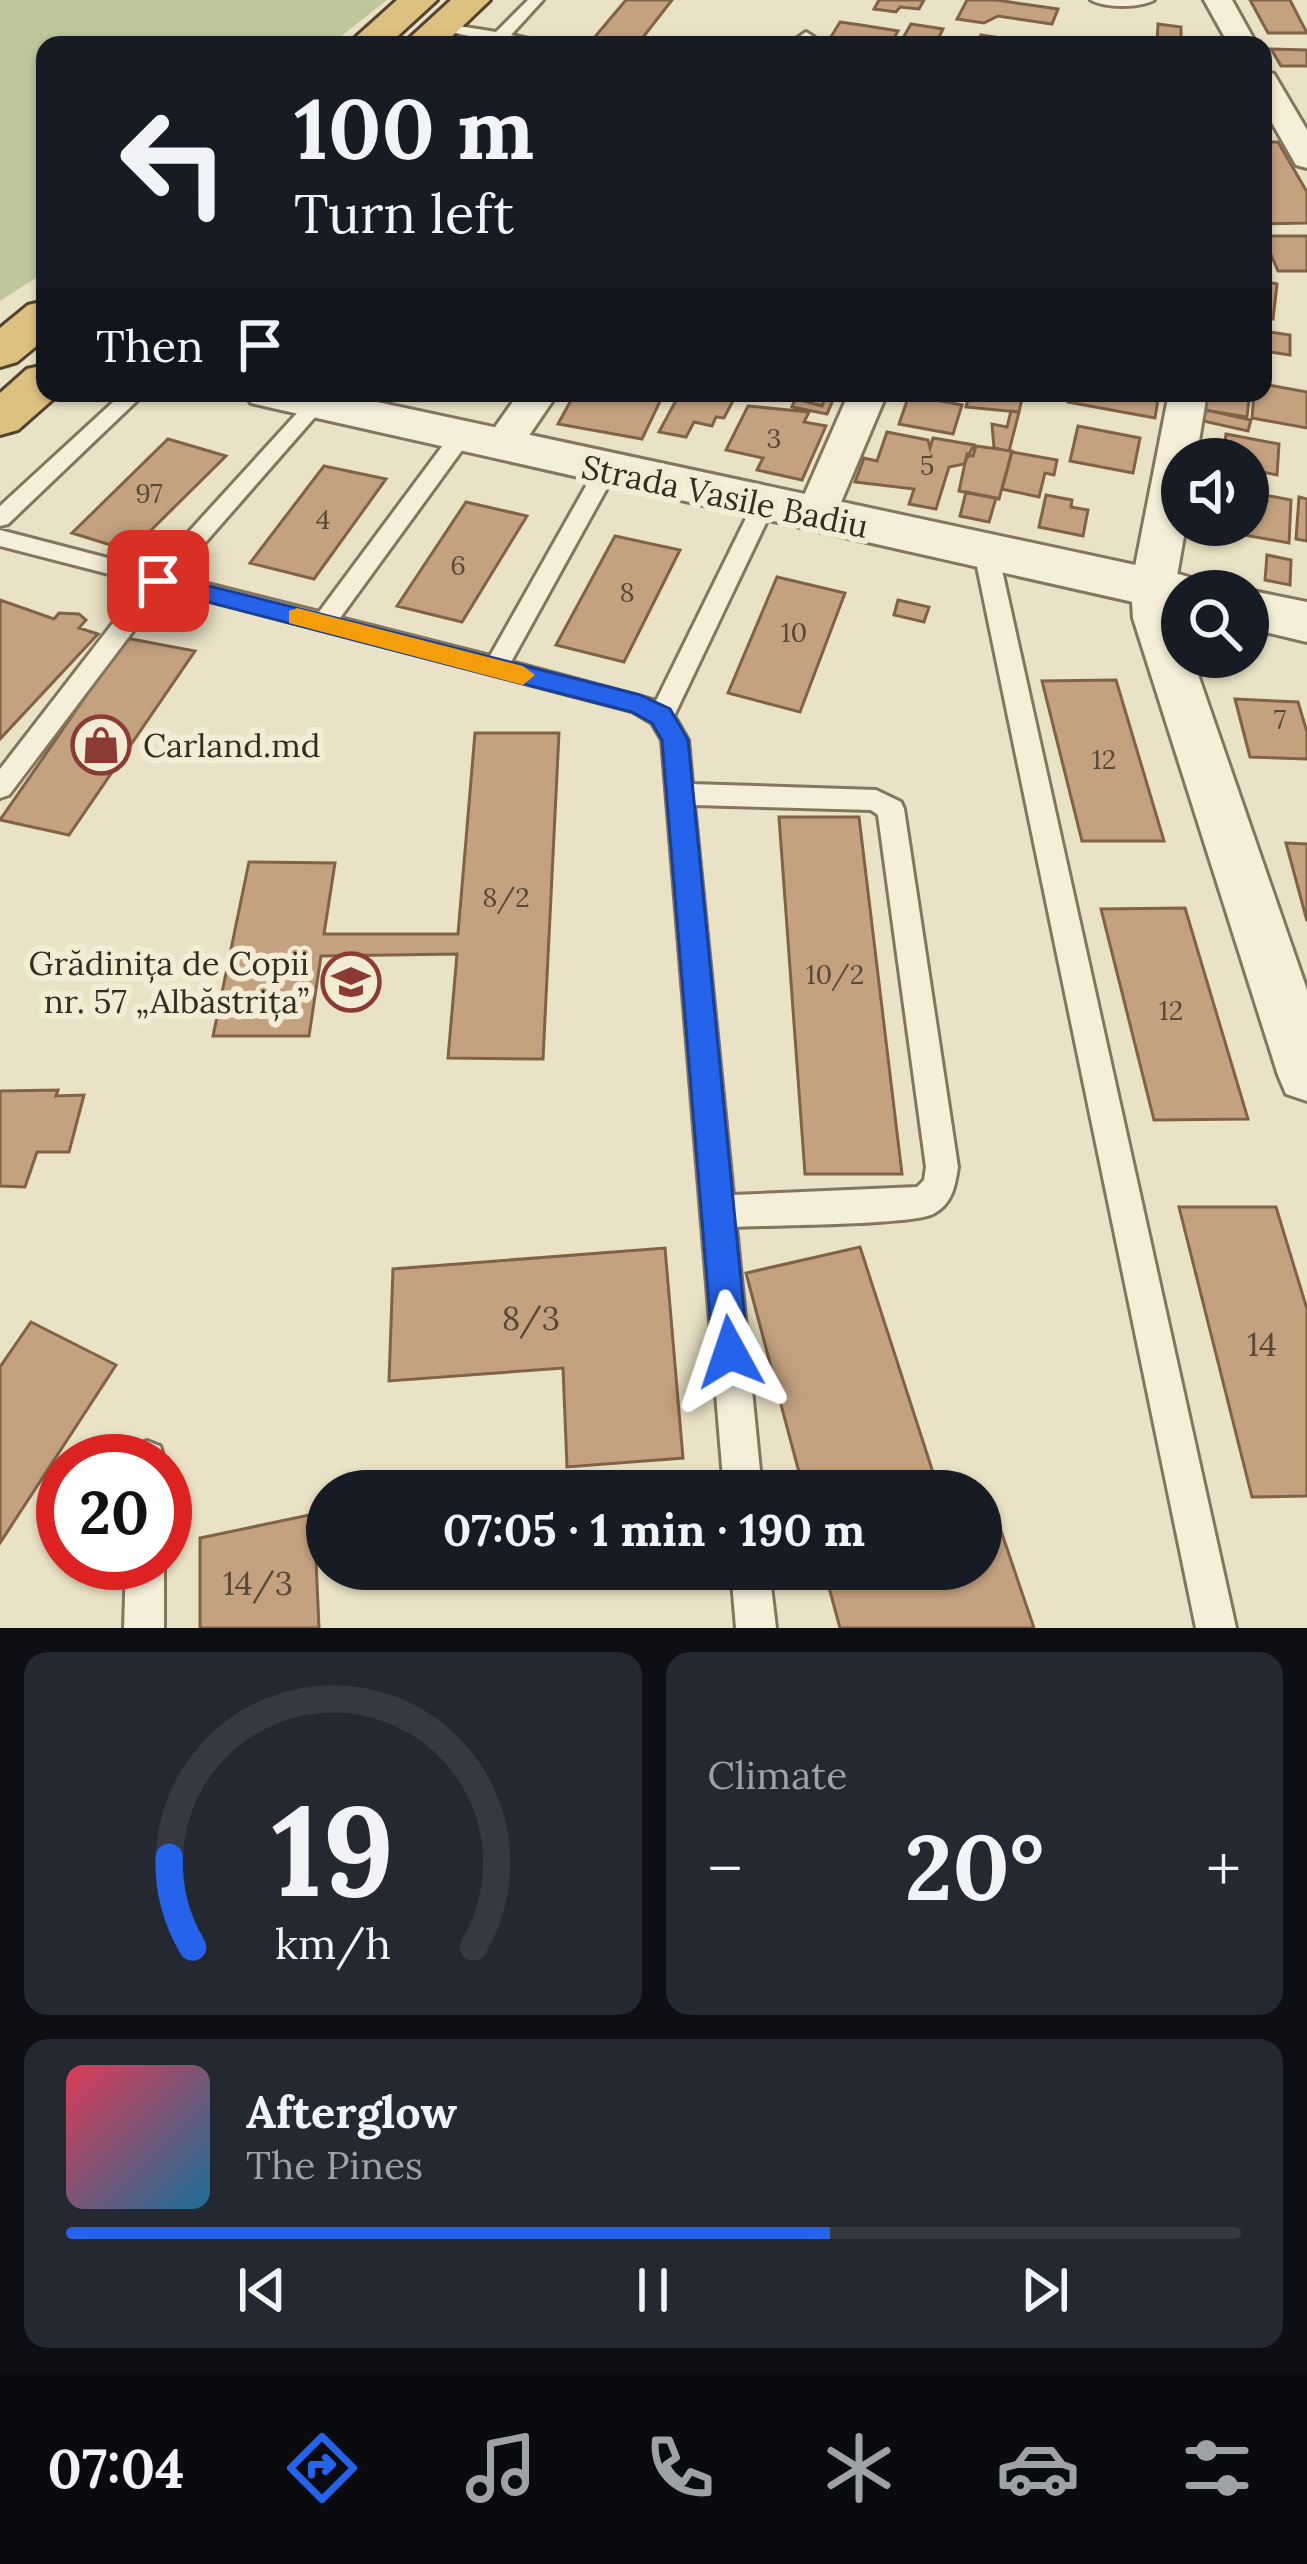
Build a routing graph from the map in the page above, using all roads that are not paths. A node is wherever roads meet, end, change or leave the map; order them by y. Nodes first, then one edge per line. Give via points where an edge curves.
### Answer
1 (472, 0) edge
2 (536, 0) edge
3 (1098, 0) edge
4 (1147, 0) edge
5 (1218, 0) edge
6 (427, 28) edge
7 (469, 36) edge
8 (500, 36) edge
9 (1238, 36) edge
10 (1272, 96) edge
11 (1307, 158) edge
12 (36, 322) edge
13 (0, 352) edge
14 (36, 388) edge
15 (125, 402) edge
16 (290, 402) edge
17 (305, 402) edge
18 (528, 402) edge
19 (864, 402) edge
20 (1187, 402) edge
21 (0, 419) edge
22 (480, 442) junction
23 (606, 470) junction
24 (764, 504) junction
25 (816, 516) junction
26 (0, 518) edge
27 (0, 538) edge
28 (986, 552) junction
29 (1169, 570) edge
30 (158, 581) junction
31 (1161, 590) edge
32 (1269, 614) edge
33 (1307, 622) edge
34 (323, 624) junction
35 (495, 668) junction
36 (1176, 678) edge
37 (661, 716) junction
38 (0, 788) edge
39 (680, 794) junction
40 (1307, 1075) edge
41 (718, 1212) junction
42 (741, 1470) edge
43 (144, 1590) edge
44 (752, 1590) edge
45 (143, 1628) edge
46 (756, 1628) edge
47 (1216, 1628) edge

1 - 6 highway
2 - 8 lane
3 - 4 lane
5 - 9 street
6 - 7 lane
10 - 11 street
12 - 13 highway
14 - 21 highway
15 - 26 lane
16 - 30 lane
17 - 22 street, Strada Vasile Badiu
18 - 22 street
19 - 25 street
20 - 29 street
22 - 23 street, Strada Vasile Badiu
22 - 34 lane
23 - 24 street, Strada Vasile Badiu
23 - 35 lane
24 - 25 street, Strada Vasile Badiu
24 - 37 lane
25 - 28 street, Strada Vasile Badiu
27 - 30 lane
28 - 31 street, Strada Vasile Badiu
28 - 47 lane
30 - 34 lane
30 - 38 lane
32 - 33 street
34 - 35 lane
35 - 37 lane
36 - 40 street
37 - 39 lane via 675,740
39 - 41 lane
39 - 41 lane via 875,800 891,808 942,1167 939,1188 924,1202
41 - 42 lane
43 - 45 lane
44 - 46 lane

